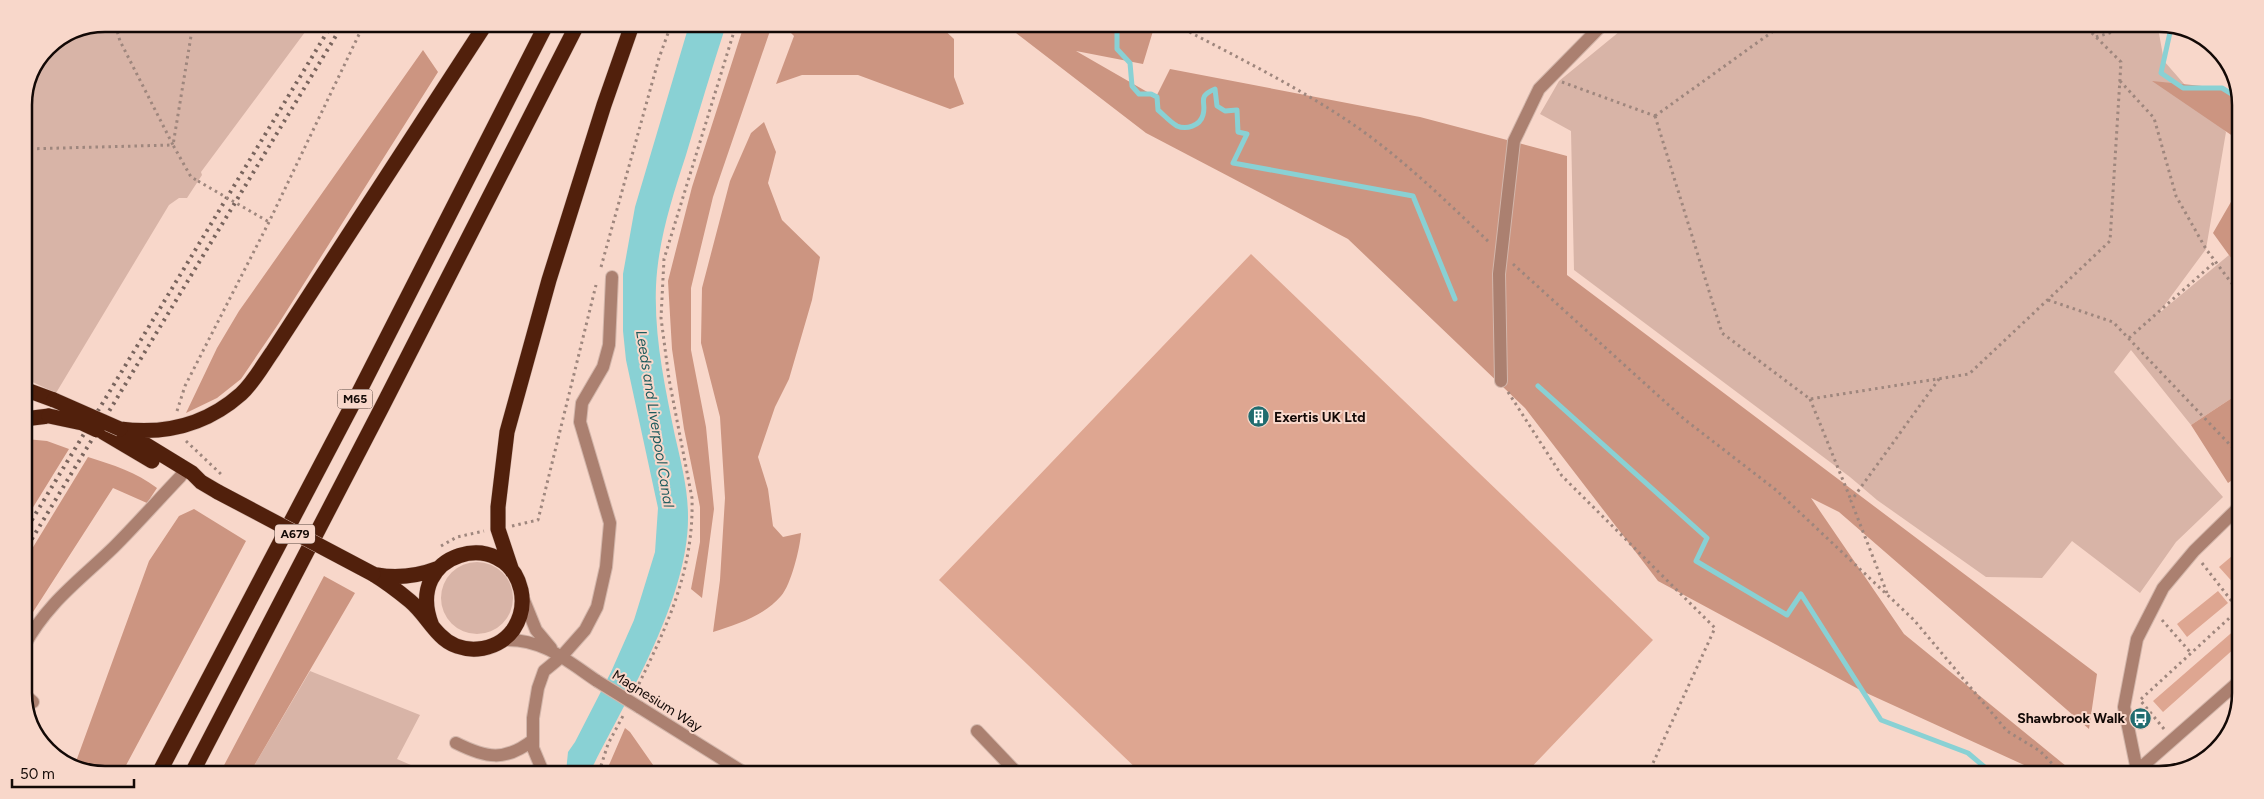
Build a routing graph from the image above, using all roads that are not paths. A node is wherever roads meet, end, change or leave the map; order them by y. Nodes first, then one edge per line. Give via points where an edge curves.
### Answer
1 (480, 32) edge
2 (542, 32) edge
3 (573, 32) edge
4 (630, 32) edge
5 (1595, 32) edge
6 (612, 277) dead end
7 (1501, 381) road end
8 (32, 392) edge
9 (33, 417) edge
10 (120, 429) junction
11 (183, 473) junction
12 (2232, 518) edge
13 (439, 568) junction
14 (512, 571) junction
15 (373, 574) junction
16 (522, 596) junction
17 (432, 626) junction
18 (33, 629) edge
19 (503, 640) junction
20 (558, 655) junction
21 (2232, 688) edge
22 (977, 731) dead end
23 (533, 740) junction
24 (456, 744) dead end
25 (163, 766) edge
26 (195, 766) edge
27 (540, 766) edge
28 (733, 766) edge
29 (1010, 766) edge
30 (2136, 766) edge
31 (2144, 766) edge

1 - 10 highway via 241,394 199,422 146,432
2 - 25 highway, M65
3 - 26 highway, M65
4 - 14 highway via 541,309 507,432 498,529
5 - 7 street via 1539,90 1514,141 1499,274
6 - 20 street via 609,345 603,368 582,402 580,422 610,523 606,567 597,607 585,630
8 - 10 highway, A679, bridge
9 - 11 highway, A679, bridge via 48,416 82,423
10 - 11 highway, A679
11 - 15 highway, A679, bridge via 190,482 223,486
11 - 18 street via 114,546 51,605
12 - 30 street via 2193,552 2163,588 2137,639 2124,707
13 - 14 highway, A679 via 452,558 468,553 485,554 500,560
13 - 15 highway, A679 via 403,577
13 - 17 highway via 430,581 426,596
14 - 16 highway
15 - 17 highway, A679 via 410,601
16 - 19 highway via 518,622
16 - 20 street, Magnesium Way via 536,630
17 - 19 highway, A679 via 440,636 462,648 486,648
19 - 20 street, Magnesium Way via 529,641
20 - 23 street via 544,671 533,718
20 - 28 street, Magnesium Way, bridge
21 - 31 street
22 - 29 street
23 - 24 street via 507,755 496,756
23 - 27 street

